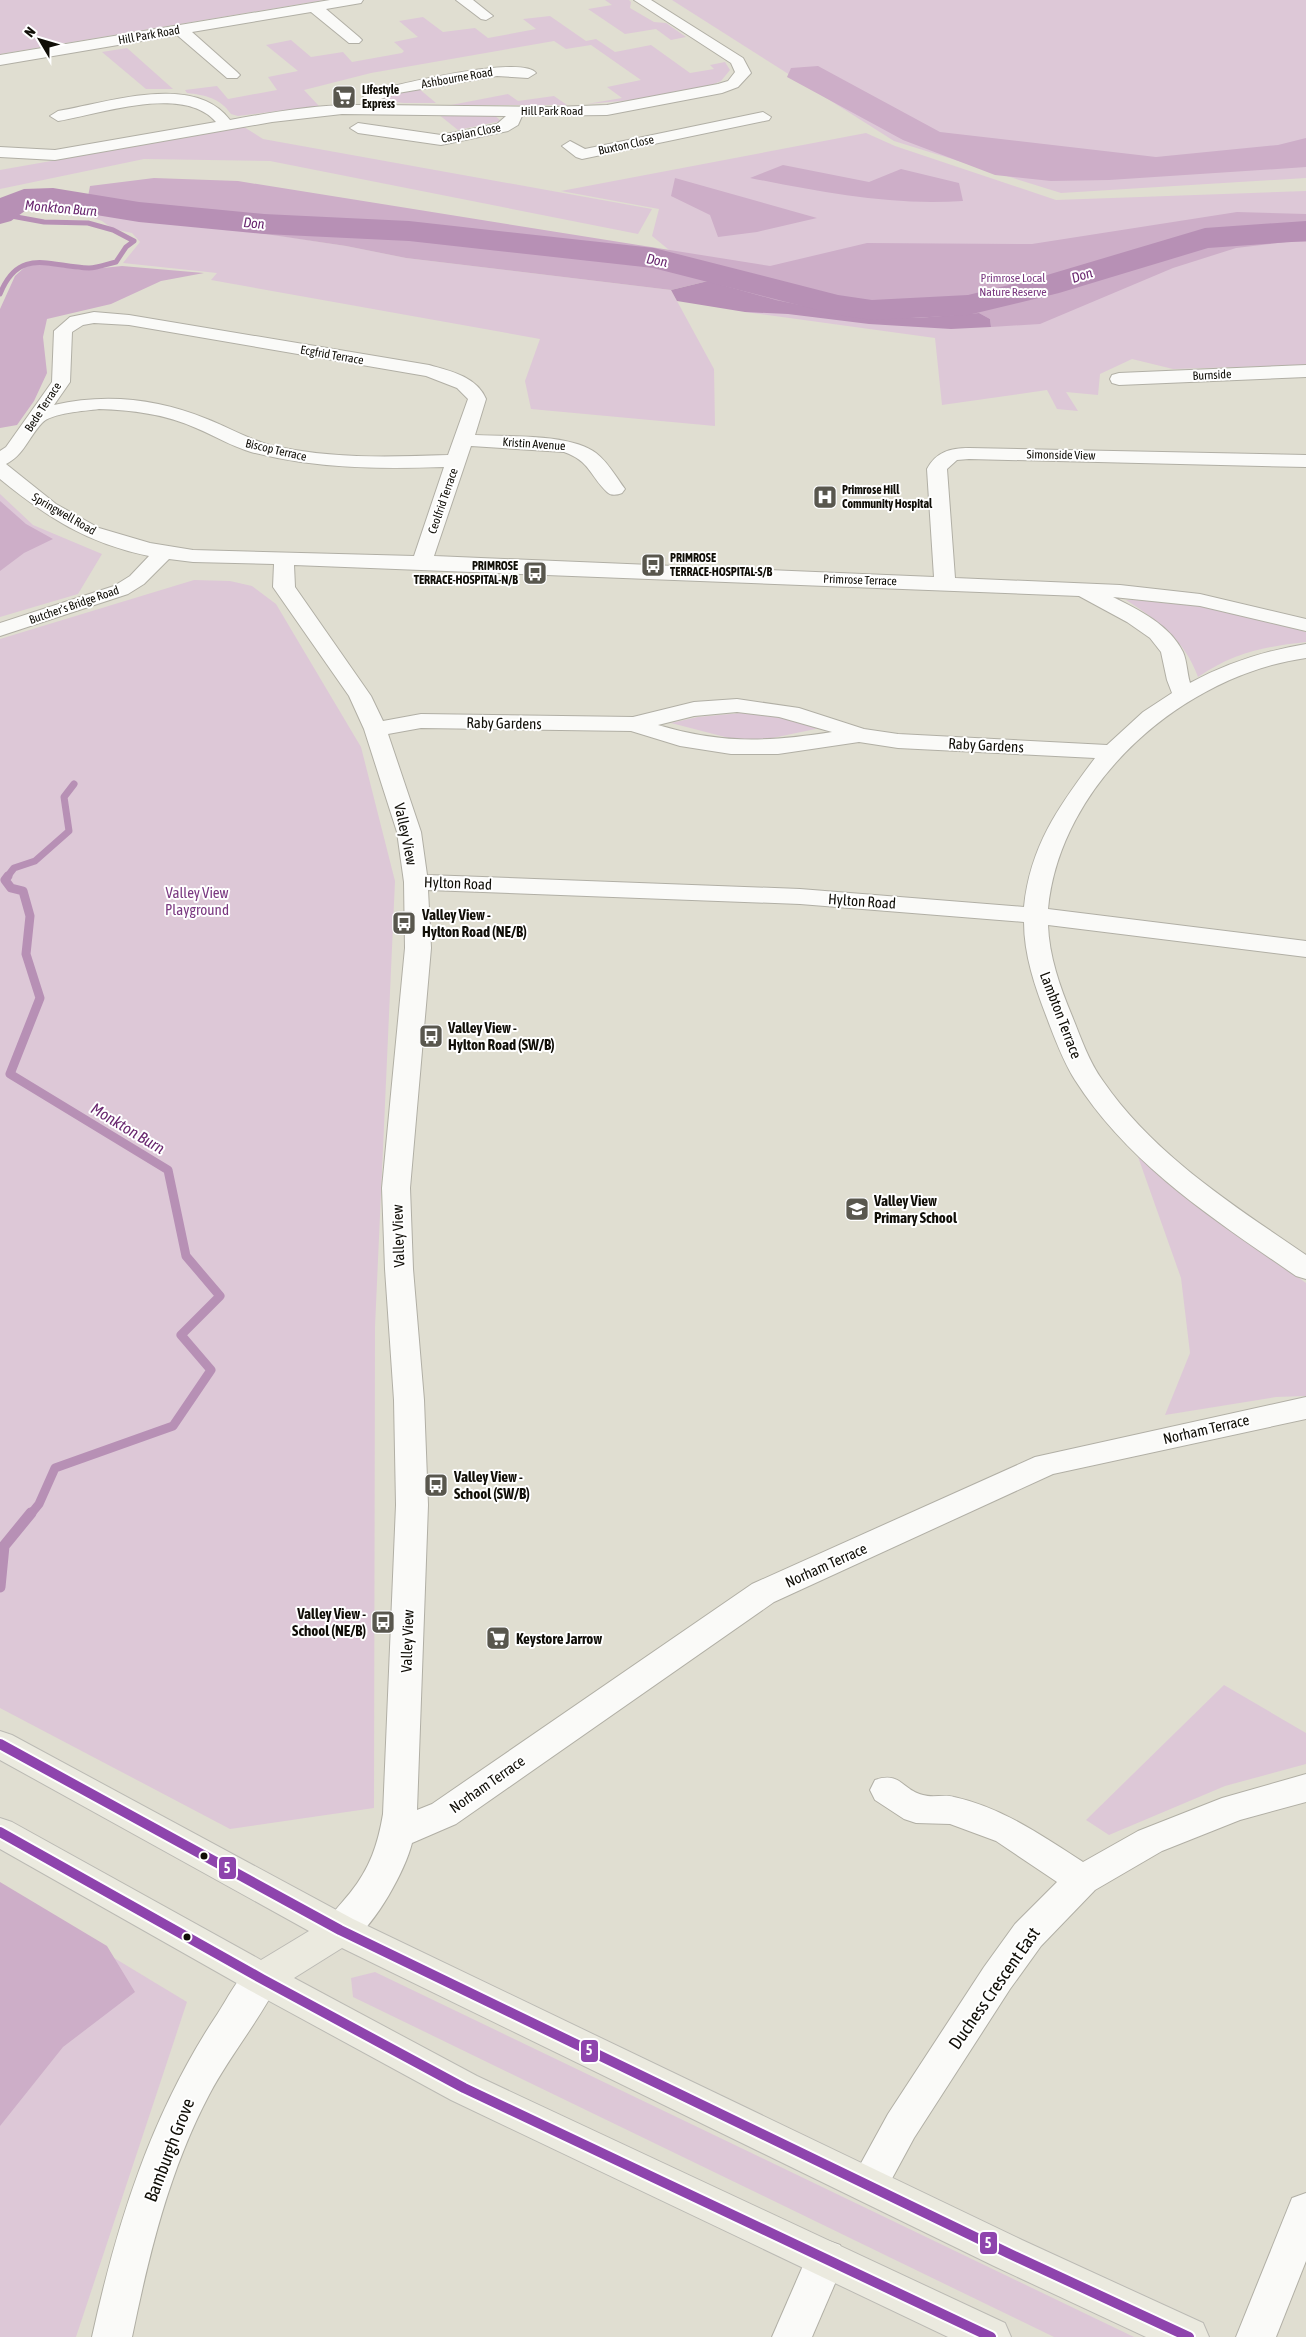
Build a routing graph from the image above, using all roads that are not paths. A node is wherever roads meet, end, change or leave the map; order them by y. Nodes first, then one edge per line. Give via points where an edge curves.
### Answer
1 (356, 0) edge
2 (463, 0) edge
3 (641, 0) edge
4 (314, 7) junction
5 (486, 16) dead end
6 (181, 30) junction
7 (354, 40) dead end
8 (0, 60) edge
9 (528, 73) dead end
10 (232, 75) dead end
11 (641, 105) junction
12 (368, 109) junction
13 (516, 112) junction
14 (58, 116) dead end
15 (763, 117) dead end
16 (226, 125) junction
17 (352, 129) dead end
18 (683, 134) junction
19 (570, 146) dead end
20 (0, 152) edge
21 (137, 321) joint
22 (1306, 371) edge
23 (1119, 379) dead end
24 (61, 382) junction
25 (102, 402) junction
26 (38, 417) junction
27 (464, 440) junction
28 (0, 460) edge
29 (457, 461) junction
30 (1306, 461) edge
31 (0, 469) edge
32 (614, 489) dead end
33 (164, 552) junction
34 (284, 558) junction
35 (416, 562) junction
36 (945, 584) junction
37 (1078, 589) junction
38 (1306, 625) edge
39 (0, 630) edge
40 (1306, 651) edge
41 (1185, 695) junction
42 (633, 724) junction
43 (375, 729) junction
44 (859, 735) junction
45 (1112, 752) junction
46 (416, 882) junction
47 (1034, 915) junction
48 (1306, 949) edge
49 (1306, 1269) edge
50 (1306, 1408) edge
51 (0, 1744) edge
52 (1306, 1788) edge
53 (887, 1790) dead end
54 (0, 1832) edge
55 (398, 1834) junction
56 (1082, 1880) junction
57 (340, 1930) junction
58 (262, 1979) junction
59 (868, 2185) junction
60 (1306, 2211) edge
61 (826, 2258) junction
62 (112, 2337) edge
63 (792, 2337) edge
64 (991, 2337) edge
65 (1189, 2337) edge
66 (1256, 2337) edge

1 - 4 street, Hill Park Road
2 - 5 street
3 - 11 street, Hill Park Road via 738,61 743,73 733,84 722,88
4 - 6 street, Hill Park Road
4 - 7 street
6 - 8 street, Hill Park Road
6 - 10 street
9 - 12 street, Ashbourne Road via 497,71 395,89 370,97
11 - 13 street, Hill Park Road via 583,112
11 - 18 street, Buxton Close
12 - 13 street, Hill Park Road
12 - 16 street, Hill Park Road via 306,112
13 - 17 street, Caspian Close via 512,122 502,128 441,140
14 - 16 street via 169,98 197,101 207,106
15 - 18 street, Buxton Close
16 - 20 street, Hill Park Road via 55,155
18 - 19 street, Buxton Close via 582,154
21 - 24 street, Bede Terrace via 91,318 67,327 63,332
21 - 27 street, Ecgfrid Terrace via 440,374 476,395
22 - 23 street, Burnside
24 - 25 street, Biscop Terrace
24 - 26 street, Bede Terrace
25 - 26 street, Biscop Terrace via 62,407
25 - 29 street, Biscop Terrace via 163,411 202,424 234,440 301,457 367,463
26 - 28 street, Bede Terrace via 13,451
27 - 29 street, Ceolfrid Terrace
27 - 32 street, Kristin Avenue via 566,446 581,450 591,456
29 - 35 street, Ceolfrid Terrace
30 - 36 street, Simonside View via 952,455 939,463 937,469
31 - 33 street, Springwell Road via 49,508 92,532
33 - 34 street, Springwell Road via 193,556
33 - 39 street, Butcher's Bridge Road via 137,580 121,590
34 - 35 street, Primrose Terrace
34 - 43 street, Valley View via 284,587 360,696
35 - 36 street, Primrose Terrace
36 - 37 street, Primrose Terrace
37 - 38 street, Primrose Terrace via 1162,594 1250,610
37 - 41 street via 1119,609 1159,635 1170,647 1177,663 1179,688
40 - 41 street, Lambton Terrace via 1267,658 1234,669
41 - 45 street, Lambton Terrace via 1143,724
42 - 43 street, Raby Gardens via 422,721
42 - 44 street, Raby Gardens via 680,739 731,748 778,747
42 - 44 street, Raby Gardens via 694,709 734,705 795,712
43 - 46 street, Valley View via 390,766 409,832
44 - 45 street, Raby Gardens via 898,741
45 - 47 street, Lambton Terrace via 1049,846 1038,882
46 - 47 street, Hylton Road via 660,889
46 - 55 street, Valley View via 418,948 396,1188 398,1270 410,1400 412,1505
47 - 48 street, Hylton Road
47 - 49 street, Lambton Terrace via 1042,967 1058,1014 1079,1063 1114,1115 1195,1190
50 - 55 street, Norham Terrace via 1046,1465 763,1593 444,1814
51 - 57 main road
52 - 56 street, Duchess Crescent East via 1234,1808 1150,1841
53 - 56 street via 916,1809 952,1810 1008,1831
54 - 58 main road
55 - 57 street, Valley View via 384,1876
56 - 59 street, Duchess Crescent East via 1028,1935 997,1978 901,2126
57 - 58 main road
57 - 59 main road
58 - 61 main road via 464,2088
58 - 62 street, Bamburgh Grove via 222,2037 187,2100 157,2170
59 - 65 main road
60 - 66 street
61 - 63 street
61 - 64 main road

